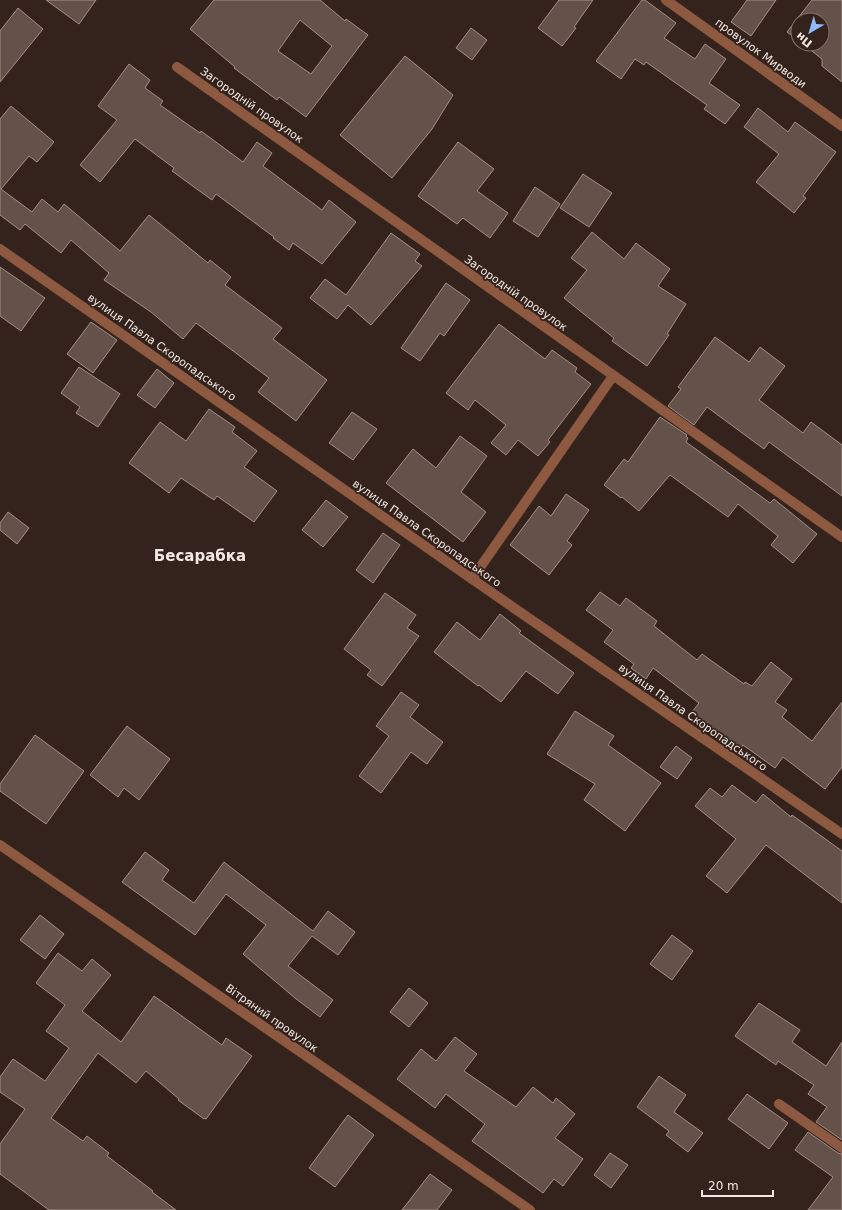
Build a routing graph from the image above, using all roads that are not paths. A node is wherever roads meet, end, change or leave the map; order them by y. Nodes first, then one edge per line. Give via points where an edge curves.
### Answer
1 (666, 0) edge
2 (177, 67) dead end
3 (842, 126) edge
4 (0, 248) edge
5 (613, 376) junction
6 (842, 537) edge
7 (472, 579) junction
8 (842, 834) edge
9 (0, 845) edge
10 (780, 1104) dead end
11 (842, 1148) edge
12 (530, 1210) edge

1 - 3 street, провулок Мирводи
2 - 5 street, Загородній провулок
4 - 7 street, вулиця Павла Скоропадського
5 - 6 street, Загородній провулок
5 - 7 street
7 - 8 street, вулиця Павла Скоропадського
9 - 12 street, Вітряний провулок
10 - 11 street

